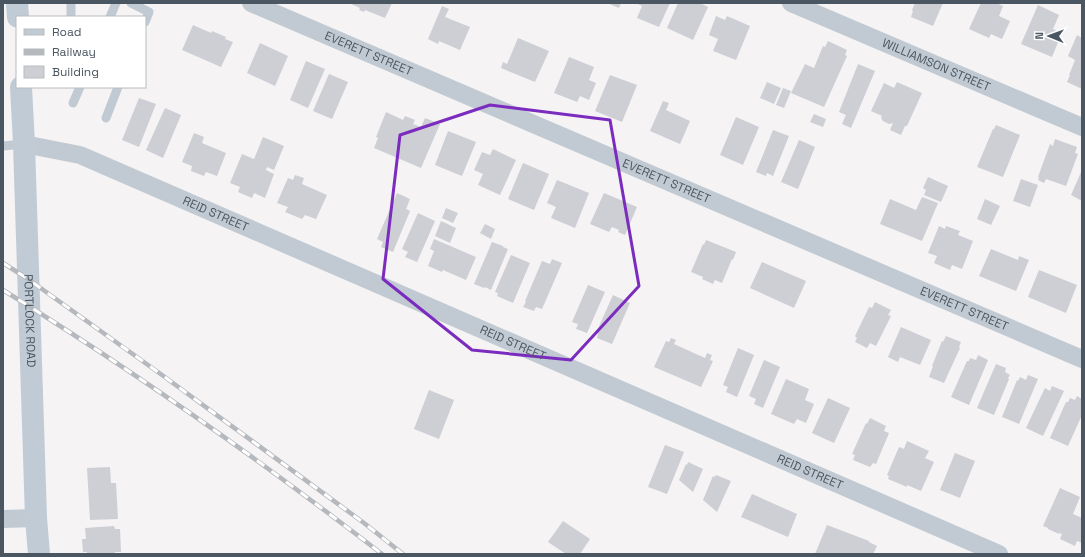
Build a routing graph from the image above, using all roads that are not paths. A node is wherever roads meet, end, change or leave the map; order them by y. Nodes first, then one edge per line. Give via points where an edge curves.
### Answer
1 (17, 3) edge
2 (71, 3) edge
3 (116, 3) edge
4 (131, 3) edge
5 (251, 3) edge
6 (791, 3) edge
7 (18, 16) edge
8 (71, 16) edge
9 (110, 16) edge
10 (146, 20) edge
11 (21, 88) edge
12 (73, 88) edge
13 (80, 88) edge
14 (118, 88) edge
15 (106, 118) dead end
16 (1082, 127) edge
17 (13, 145) edge
18 (1082, 359) edge
19 (36, 518) junction
20 (3, 519) edge
21 (39, 554) edge
22 (999, 554) edge

1 - 7 main road
2 - 8 lane
3 - 9 lane
4 - 10 lane via 149,12
5 - 18 street, EVERETT STREET
6 - 16 street, WILLIAMSON STREET
11 - 17 main road, PORTLOCK ROAD
12 - 13 lane via 73,103
14 - 15 lane
17 - 19 main road, PORTLOCK ROAD
17 - 22 street, REID STREET via 80,155
19 - 20 street
19 - 21 main road, PORTLOCK ROAD

